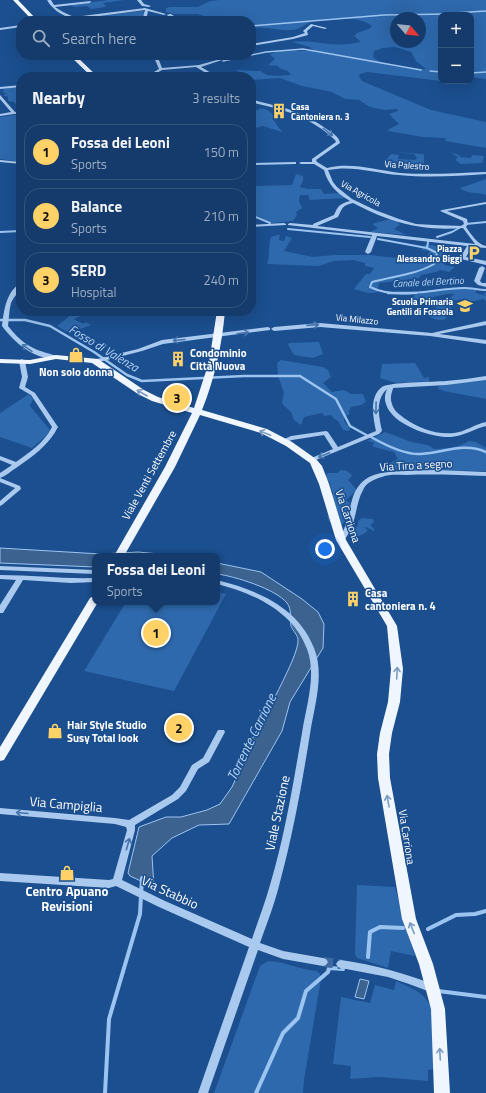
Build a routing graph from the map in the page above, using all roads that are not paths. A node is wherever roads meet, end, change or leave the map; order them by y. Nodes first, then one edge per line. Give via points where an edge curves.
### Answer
1 (15, 0) edge
2 (49, 0) edge
3 (138, 0) edge
4 (90, 2) dead end
5 (52, 6) junction
6 (148, 7) junction
7 (164, 14) dead end
8 (31, 16) edge
9 (70, 16) edge
10 (88, 16) edge
11 (145, 16) edge
12 (16, 27) edge
13 (325, 28) dead end
14 (0, 29) edge
15 (256, 44) edge
16 (77, 60) edge
17 (157, 60) edge
18 (220, 60) edge
19 (199, 66) junction
20 (160, 69) junction
21 (90, 72) edge
22 (156, 72) edge
23 (208, 72) edge
24 (16, 86) edge
25 (0, 88) edge
26 (0, 96) edge
27 (256, 103) edge
28 (276, 104) dead end
29 (268, 105) junction
30 (14, 112) joint
31 (0, 115) edge
32 (302, 116) junction
33 (319, 120) dead end
34 (0, 161) edge
35 (16, 163) edge
36 (294, 163) dead end
37 (301, 163) dead end
38 (315, 163) junction
39 (256, 164) edge
40 (326, 169) junction
41 (486, 173) edge
42 (355, 201) junction
43 (486, 203) edge
44 (281, 224) dead end
45 (290, 224) dead end
46 (256, 226) edge
47 (310, 226) junction
48 (464, 227) junction
49 (375, 234) junction
50 (470, 245) junction
51 (484, 247) edge
52 (368, 252) dead end
53 (484, 264) edge
54 (486, 285) edge
55 (16, 291) edge
56 (220, 316) edge
57 (486, 323) edge
58 (4, 327) edge
59 (430, 334) junction
60 (218, 336) junction
61 (486, 342) edge
62 (56, 357) junction
63 (97, 360) junction
64 (0, 361) edge
65 (22, 361) junction
66 (486, 378) edge
67 (391, 386) junction
68 (197, 412) junction
69 (486, 424) edge
70 (283, 441) junction
71 (337, 450) junction
72 (0, 458) edge
73 (311, 460) junction
74 (15, 464) junction
75 (486, 474) edge
76 (0, 476) edge
77 (0, 480) edge
78 (0, 504) edge
79 (341, 540) junction
80 (121, 552) edge
81 (0, 568) edge
82 (92, 572) edge
83 (21, 577) junction
84 (0, 578) edge
85 (92, 580) edge
86 (220, 583) edge
87 (92, 603) edge
88 (0, 611) edge
89 (221, 732) dead end
90 (0, 757) edge
91 (0, 811) edge
92 (130, 824) junction
93 (0, 877) edge
94 (120, 884) junction
95 (255, 945) junction
96 (323, 962) tunnel mouth
97 (341, 964) tunnel mouth
98 (434, 989) junction
99 (203, 1093) edge
100 (442, 1093) edge

1 - 8 main road
2 - 5 street
3 - 6 street
4 - 5 street
5 - 9 street
6 - 7 street
6 - 10 street
6 - 11 street
12 - 14 street
13 - 15 street via 312,25 305,31 307,34
16 - 21 main road
17 - 20 street
18 - 19 street
19 - 20 street
19 - 23 street
20 - 22 street
24 - 25 street
26 - 30 street
27 - 29 street
28 - 29 street via 272,101 266,103
29 - 32 street
30 - 31 street
32 - 33 street
32 -> 38 street via 330,133 338,141 314,160
34 - 35 street
36 - 39 street
37 - 38 street
38 - 40 street
40 - 41 street, Via Palestro via 341,167 429,175
40 - 42 street, Via Agricola via 334,188
42 - 47 street via 344,204 331,219
42 - 48 street, Via Agricola via 415,225
43 - 48 street via 442,211 465,220
44 - 46 street
45 - 47 street
47 - 49 street
48 - 51 street via 472,238
49 - 50 street
49 - 52 street
50 - 51 street
50 - 53 street via 463,258
53 - 54 street via 477,281
55 - 58 street, Via Carriona via 10,299
56 - 60 main road, Viale Venti Settembre
57 - 59 street
62 -> 58 street, Via Carriona via 34,352
60 -> 59 street, Via Milazzo via 320,325
59 - 61 street, Via Milazzo
60 -> 63 street, Via Milazzo via 162,342
60 - 68 main road, Viale Venti Settembre
62 - 63 main road, Via Carriona
62 - 65 main road
68 -> 63 main road, Via Carriona via 141,392
64 - 65 main road
65 - 74 street via 25,376 22,388 33,394 55,427 51,436
66 - 67 street
67 - 69 street via 388,400 391,411 424,432 461,434
67 -> 71 street via 384,388 375,405 379,430
70 -> 68 main road, Via Carriona via 264,432
68 - 80 main road, Viale Venti Settembre via 164,478
70 - 71 street via 326,433
70 - 73 main road, Via Carriona
71 -> 73 street
72 - 74 street
73 - 79 main road, Via Carriona via 317,466 324,484
74 - 76 street
75 - 79 street, Via Tiro a segno via 435,472 375,476 357,492 348,529
77 - 78 street via 18,487
98 -> 79 main road, Via Carriona via 409,919 384,778 383,754 394,702 397,670 392,626
81 - 82 street
83 - 84 street
83 - 85 street
83 - 88 street
86 - 95 street, Viale Stazione via 245,590 276,606 300,627 311,651 314,666 314,684 302,761 274,885
87 - 90 main road
89 - 92 street via 206,760 195,767 183,789 175,797
92 -> 91 street, Via Campiglia
94 -> 92 street via 132,830
93 - 94 street
94 - 95 street, Via Stabbio
95 - 96 street, Via Stabbio via 283,955
95 - 99 street, Viale Stazione
97 - 98 street via 378,970
100 -> 98 main road, Via Carriona via 438,1009

